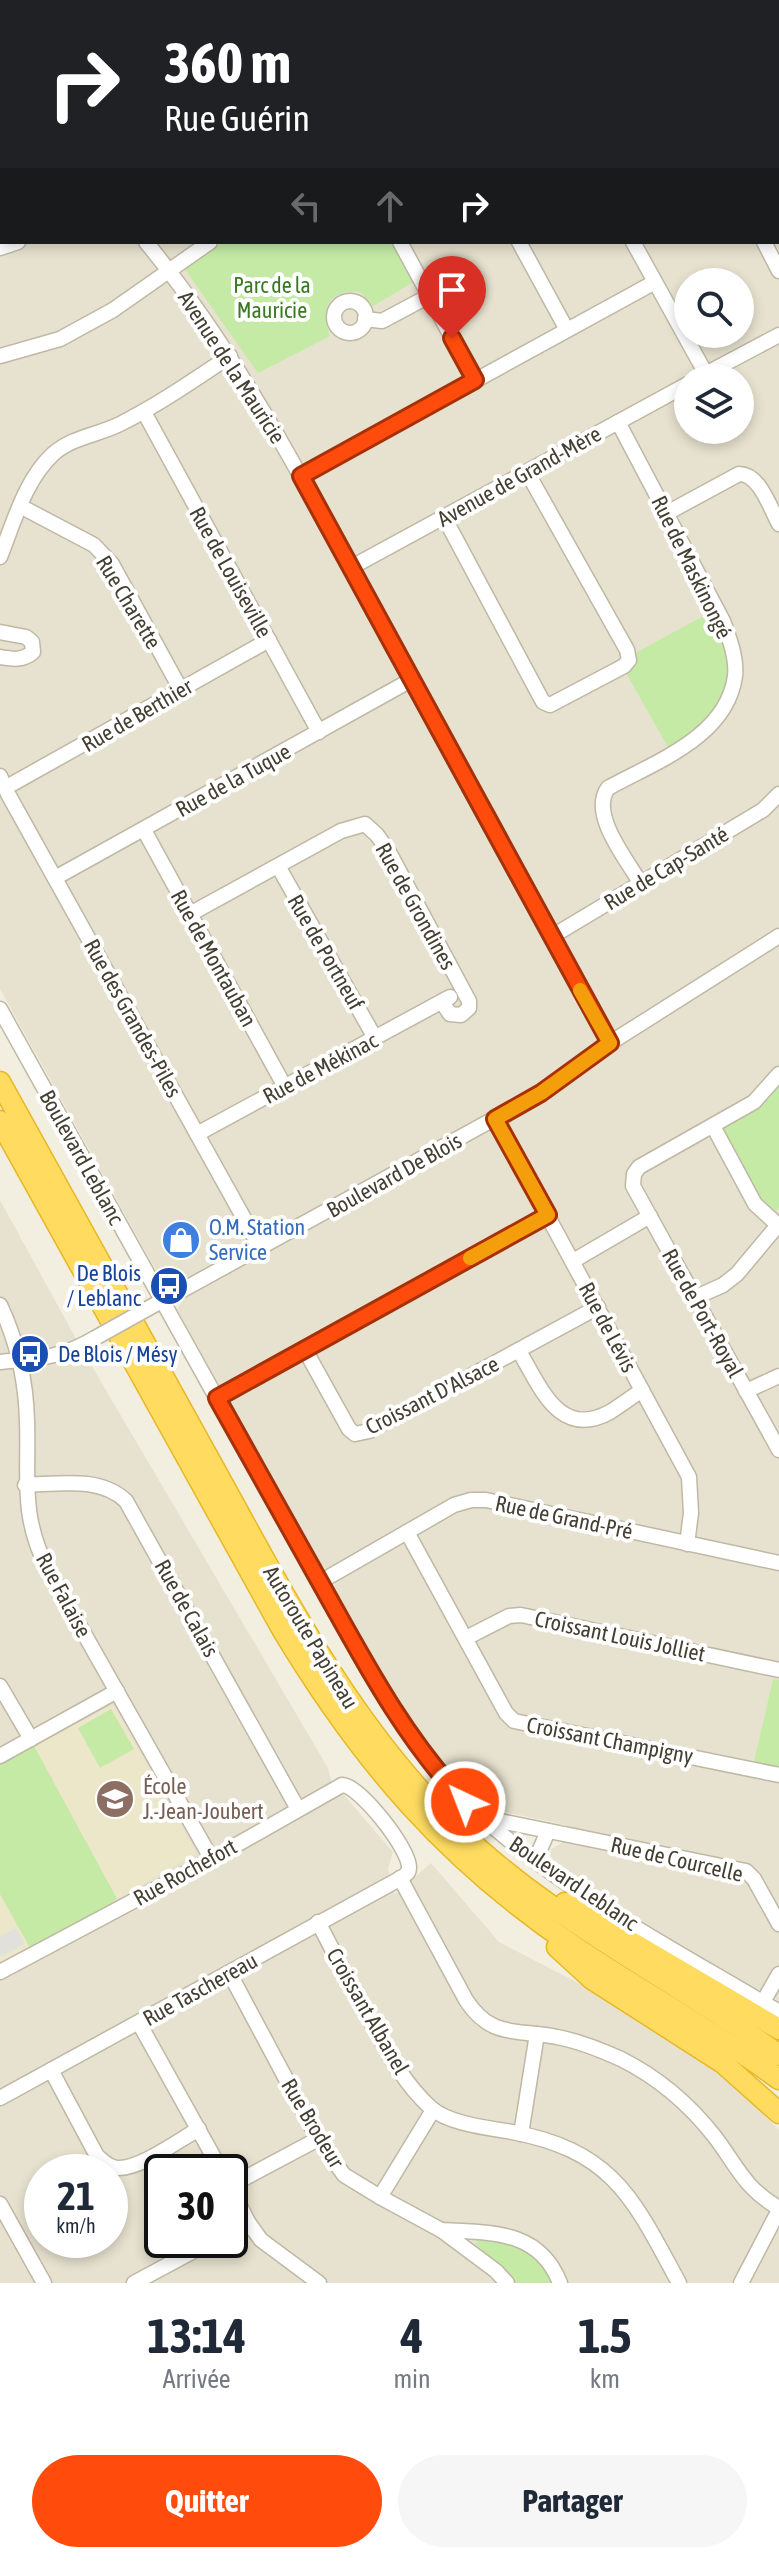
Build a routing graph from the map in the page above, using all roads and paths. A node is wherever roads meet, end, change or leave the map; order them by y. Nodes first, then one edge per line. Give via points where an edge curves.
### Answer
1 (148, 244) edge
2 (207, 244) edge
3 (401, 244) edge
4 (520, 244) edge
5 (634, 244) edge
6 (765, 244) edge
7 (170, 271) junction
8 (779, 271) edge
9 (655, 282) junction
10 (429, 296) junction
11 (365, 319) dead end
12 (567, 330) junction
13 (779, 335) edge
14 (0, 356) edge
15 (230, 356) junction
16 (696, 364) edge
17 (725, 364) edge
18 (475, 380) junction
19 (674, 392) edge
20 (144, 412) junction
21 (618, 422) junction
22 (527, 472) junction
23 (301, 476) junction
24 (20, 506) junction
25 (667, 513) junction
26 (444, 517) junction
27 (779, 524) edge
28 (0, 557) edge
29 (350, 568) junction
30 (0, 632) edge
31 (269, 640) junction
32 (0, 657) edge
33 (411, 680) junction
34 (181, 690) junction
35 (319, 732) junction
36 (3, 782) edge
37 (779, 794) edge
38 (144, 830) junction
39 (278, 866) junction
40 (55, 878) junction
41 (641, 884) junction
42 (190, 914) junction
43 (779, 936) edge
44 (551, 937) junction
45 (462, 991) joint
46 (0, 1009) edge
47 (375, 1038) junction
48 (610, 1043) junction
49 (779, 1074) edge
50 (0, 1082) edge
51 (285, 1087) junction
52 (495, 1119) junction
53 (0, 1121) edge
54 (713, 1126) junction
55 (197, 1134) junction
56 (548, 1215) junction
57 (650, 1216) junction
58 (779, 1226) edge
59 (261, 1249) junction
60 (573, 1261) junction
61 (694, 1298) junction
62 (160, 1302) junction
63 (0, 1305) edge
64 (598, 1307) junction
65 (304, 1348) junction
66 (519, 1351) junction
67 (18, 1361) junction
68 (0, 1362) edge
69 (779, 1376) edge
70 (642, 1390) junction
71 (746, 1391) junction
72 (217, 1398) junction
73 (779, 1450) edge
74 (25, 1485) junction
75 (407, 1532) junction
76 (687, 1544) junction
77 (778, 1558) edge
78 (320, 1582) junction
79 (466, 1638) junction
80 (779, 1670) edge
81 (0, 1686) edge
82 (117, 1691) junction
83 (31, 1739) junction
84 (0, 1756) edge
85 (779, 1775) edge
86 (298, 1809) junction
87 (489, 1823) junction
88 (548, 1831) junction
89 (211, 1858) junction
90 (535, 1861) junction
91 (493, 1873) junction
92 (400, 1878) junction
93 (318, 1922) junction
94 (779, 1924) edge
95 (0, 1972) edge
96 (230, 1974) junction
97 (779, 1974) edge
98 (763, 2002) junction
99 (779, 2012) edge
100 (139, 2023) junction
101 (779, 2029) edge
102 (537, 2034) junction
103 (779, 2055) edge
104 (51, 2070) junction
105 (779, 2079) edge
106 (0, 2098) edge
107 (433, 2110) junction
108 (779, 2113) edge
109 (199, 2129) junction
110 (521, 2134) junction
111 (318, 2139) junction
112 (212, 2154) edge
113 (248, 2176) edge
114 (380, 2197) junction
115 (0, 2204) edge
116 (779, 2209) edge
117 (248, 2222) edge
118 (441, 2230) junction
119 (181, 2258) edge
120 (162, 2268) junction
121 (44, 2283) edge
122 (134, 2283) edge
123 (170, 2283) edge
124 (319, 2283) edge
125 (507, 2283) edge
126 (560, 2283) edge
127 (679, 2283) edge
128 (741, 2283) edge

1 - 7 street, Avenue de la Mauricie
2 - 7 street
3 - 10 street
4 - 12 street
5 - 9 street
6 - 8 street
7 - 14 street via 60,339
7 - 15 street, Avenue de la Mauricie
9 - 12 street
9 - 16 street
10 - 11 street via 382,321
10 - 18 street
12 - 18 street
13 - 17 street
15 - 20 street
15 - 23 street, Avenue de la Mauricie
18 - 23 street
19 - 21 street, Avenue de Grand-Mère
20 - 24 street via 52,454
20 - 31 street, Rue de Louiseville
21 - 22 street, Avenue de Grand-Mère
21 - 25 street, Rue de Maskinongé
22 - 26 street, Avenue de Grand-Mère
22 - 26 street via 627,650 624,666 550,705 543,702
23 - 29 street, Avenue de la Mauricie
24 - 28 street
24 - 34 street, Rue Charette via 94,545 112,564
25 - 27 street via 746,474
25 - 41 street, Rue de Maskinongé via 723,621 735,675 725,707 711,725 603,795 601,810 609,829
26 - 29 street, Avenue de Grand-Mère
29 - 33 street, Avenue de la Mauricie
30 - 32 street via 26,637 33,652 14,660
31 - 34 street, Rue de Berthier
31 - 35 street, Rue de Louiseville
33 - 35 street, Rue de la Tuque
33 - 44 street, Avenue de la Mauricie
34 - 36 street, Rue de Berthier
35 - 38 street, Rue de la Tuque
36 - 40 street, Rue des Grandes-Piles
37 - 41 street, Rue de Cap-Santé via 763,810
38 - 40 street, Rue de la Tuque
38 - 42 street, Rue de Montauban
39 - 42 street
39 - 45 street, Rue de Grondines via 341,831 365,824 389,852
39 - 47 street, Rue de Portneuf
40 - 55 street, Rue des Grandes-Piles
41 - 44 street, Rue de Cap-Santé
42 - 51 street, Rue de Montauban
43 - 48 street, Boulevard De Blois
44 - 48 street, Avenue de la Mauricie
45 - 47 street, Rue de Mékinac
46 - 62 street, Boulevard Leblanc
47 - 51 street, Rue de Mékinac
48 - 52 street, Boulevard De Blois
49 - 54 street via 754,1102
50 - 91 highway, Autoroute Papineau via 322,1660 401,1769
51 - 55 street, Rue de Mékinac
52 - 56 street, Rue de Lévis
52 - 59 street, Boulevard De Blois
53 - 91 highway, Autoroute Papineau via 312,1679 400,1796 446,1844
54 - 57 street, Rue de Port-Royal via 634,1174 633,1186
54 - 58 street via 755,1204
55 - 59 street, Rue des Grandes-Piles
56 - 60 street, Rue de Lévis
56 - 65 street
57 - 60 street
57 - 61 street, Rue de Port-Royal
58 - 61 street via 737,1274
59 - 62 street, Boulevard De Blois
60 - 64 street, Rue de Lévis
61 - 71 street, Rue de Port-Royal
62 - 67 street, Boulevard De Blois, bridge via 61,1354
62 - 72 street, Boulevard Leblanc
63 - 67 street, Rue Falaise
64 - 66 street, Croissant D'Alsace
64 - 70 street, Rue de Lévis
65 - 66 street, Croissant D'Alsace via 355,1434
65 - 72 street
66 - 70 street via 553,1406 575,1419 608,1413
67 - 68 street, Boulevard De Blois
67 - 74 street, Rue Falaise via 27,1417
69 - 71 street
70 - 76 street, Rue de Lévis via 689,1477
71 - 73 street, Rue de Port-Royal
72 - 78 street, Boulevard Leblanc
74 - 82 street, Rue Falaise via 42,1558
74 - 86 street, Rue de Calais via 99,1485 126,1501
75 - 76 street, Rue de Grand-Pré via 454,1505 486,1500
75 - 78 street, Rue de Grand-Pré
75 - 79 street, Croissant Champigny
76 - 77 street, Rue de Grand-Pré
78 - 87 street, Boulevard Leblanc via 407,1732
79 - 80 street, Croissant Louis Jolliet via 521,1615
79 - 85 street, Croissant Champigny via 514,1721
81 - 83 street
82 - 83 street
82 - 89 street, Rue Falaise
83 - 84 street
86 - 89 street, Rue Rochefort
86 - 92 street, Rue Rochefort via 342,1785 351,1786 397,1838 409,1866
87 - 88 street, Rue de Courcelle
87 - 90 street, Boulevard Leblanc
88 - 90 street
88 - 94 street, Rue de Courcelle via 746,1871
89 - 95 street, Rue Rochefort
90 - 98 street, Boulevard Leblanc
91 - 101 highway via 619,1933
91 - 103 highway, Autoroute Papineau
91 - 105 highway, Autoroute Papineau via 575,1947
91 - 108 highway via 592,1979 714,2057
92 - 93 street, Rue Taschereau
92 - 102 street via 476,2014 502,2030
93 - 96 street, Rue Taschereau
93 - 107 street, Croissant Albanel via 396,2068
96 - 100 street, Rue Taschereau
96 - 111 street, Rue Brodeur
97 - 98 street
98 - 99 street, Boulevard Leblanc
100 - 104 street, Rue Taschereau
100 - 109 street
102 - 110 street
102 - 116 street via 600,2050 656,2081 704,2123 752,2190
104 - 106 street, Rue Taschereau
104 - 109 street via 97,2156 108,2166 131,2167
107 - 110 street, Croissant Albanel via 470,2125
107 - 114 street
109 - 112 street
110 - 127 street, Croissant Albanel via 563,2145 618,2182
111 - 113 street
111 - 114 street, Rue Brodeur via 344,2175
114 - 118 street, Rue Brodeur
115 - 121 street
116 - 128 street
117 - 124 street via 261,2240
118 - 125 street, Rue Brodeur
118 - 126 street, Rue Brodeur via 501,2233 533,2245 555,2269
119 - 120 street
120 - 122 street
120 - 123 street

